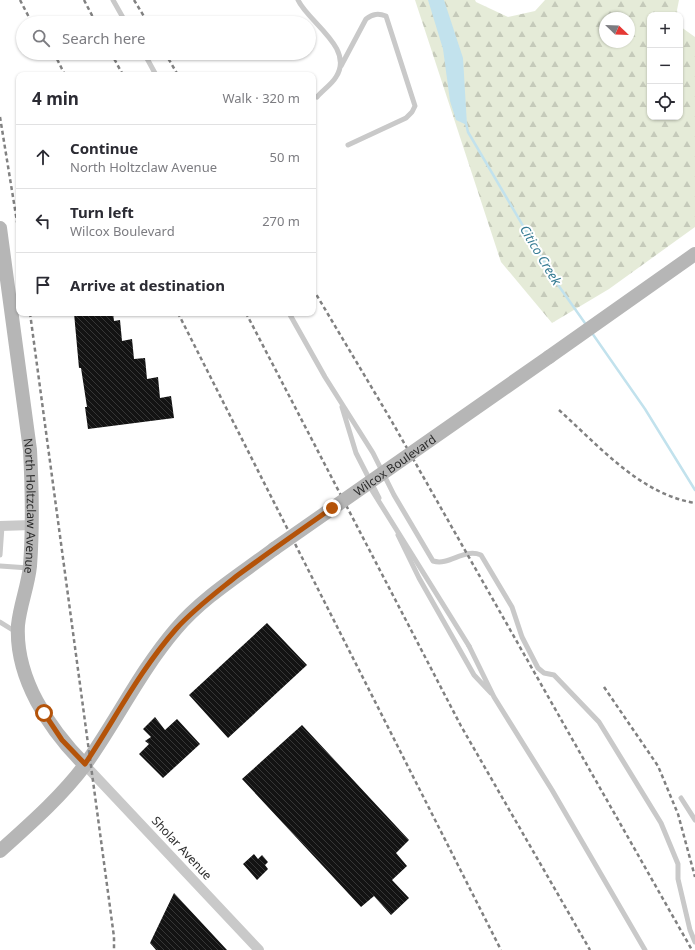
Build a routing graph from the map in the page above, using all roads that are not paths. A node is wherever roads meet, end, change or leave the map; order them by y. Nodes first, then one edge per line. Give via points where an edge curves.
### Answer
1 (112, 0) edge
2 (298, 0) edge
3 (122, 16) edge
4 (308, 16) edge
5 (316, 25) edge
6 (148, 60) edge
7 (341, 66) junction
8 (154, 72) edge
9 (317, 97) dead end
10 (348, 144) dead end
11 (0, 228) edge
12 (695, 254) edge
13 (291, 316) edge
14 (339, 399) junction
15 (368, 483) junction
16 (32, 525) junction
17 (1, 526) edge
18 (0, 554) edge
19 (0, 566) edge
20 (30, 568) junction
21 (0, 622) edge
22 (18, 634) junction
23 (494, 697) junction
24 (85, 764) junction
25 (682, 798) dead end
26 (695, 820) edge
27 (0, 851) edge
28 (695, 942) edge
29 (259, 950) edge
30 (645, 950) edge

1 - 3 lane
2 - 4 lane
5 - 7 lane via 336,47
6 - 8 lane
7 - 9 lane via 336,77
7 - 10 lane via 366,19 372,15 386,16 415,106 406,118
11 - 16 main road, North Holtzclaw Avenue via 30,450
12 - 15 main road, Wilcox Boulevard, bridge
13 - 14 lane
14 - 23 lane via 356,453 419,578 474,675
14 - 28 lane via 373,453 394,495 433,561 445,562 474,552 481,555 512,607 522,637 538,668 544,673 554,675 599,722 669,840 678,864 678,880
15 - 23 lane, bridge via 469,646
15 - 24 main road, Wilcox Boulevard, bridge via 206,600 177,628 132,689
16 - 17 street
16 - 20 main road, North Holtzclaw Avenue
17 - 18 lane
19 - 20 lane
20 - 22 main road, North Holtzclaw Avenue
21 - 22 lane
22 - 24 main road, North Holtzclaw Avenue via 26,674 38,704 59,736
23 - 30 lane via 552,790
24 - 27 main road, Wilcox Boulevard via 63,792
24 - 29 street, Sholar Avenue
25 - 26 lane

